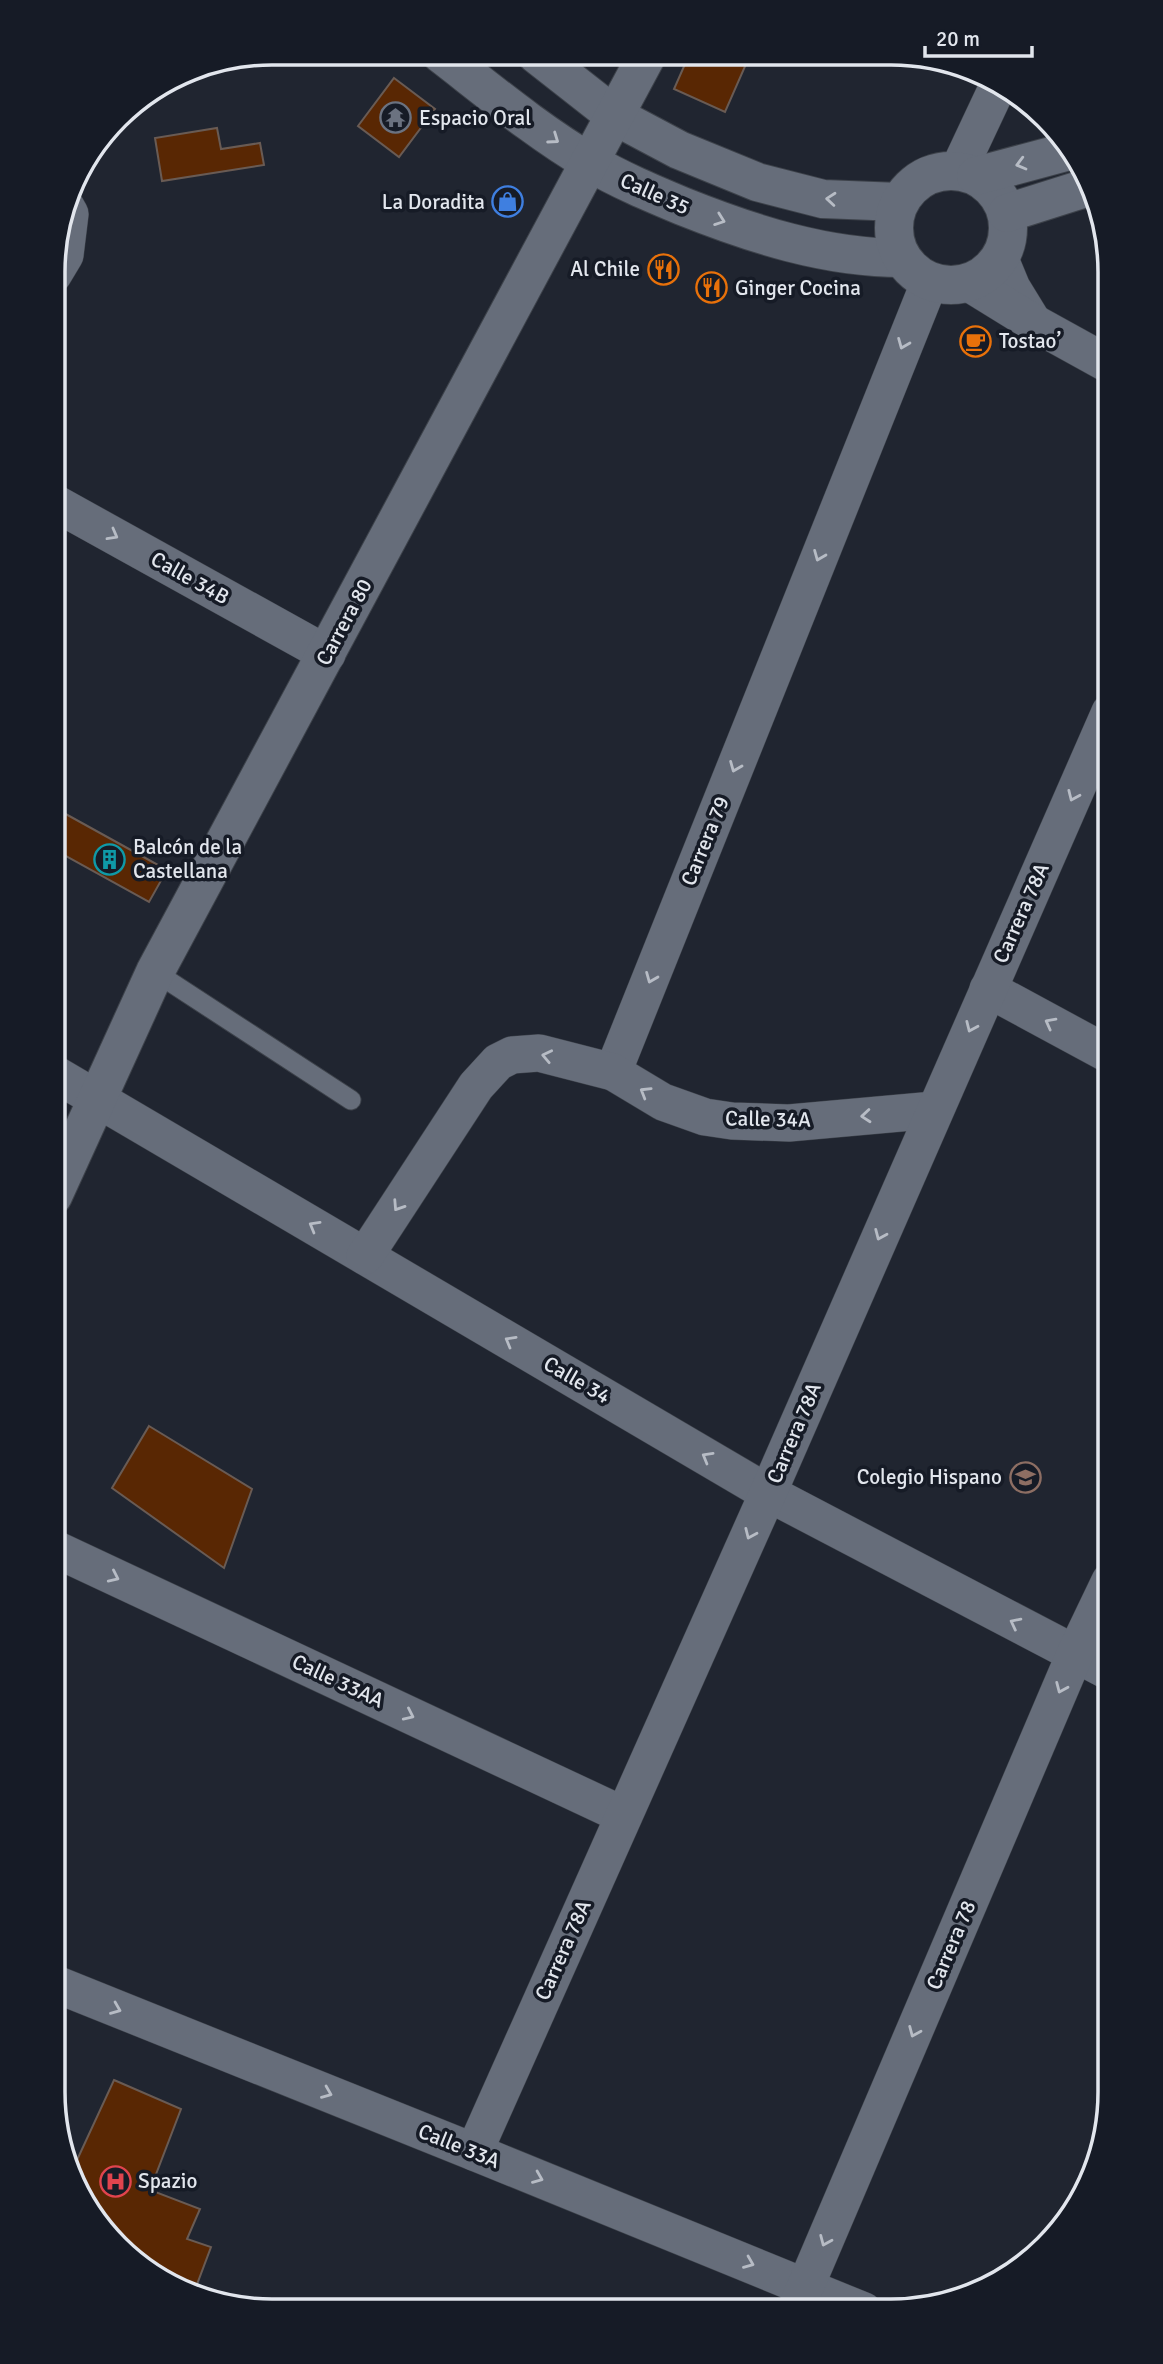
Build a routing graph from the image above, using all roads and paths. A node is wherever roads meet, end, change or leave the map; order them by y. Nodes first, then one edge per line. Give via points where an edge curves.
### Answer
1 (456, 65) edge
2 (550, 65) edge
3 (643, 65) edge
4 (995, 93) edge
5 (615, 116) junction
6 (1060, 153) edge
7 (590, 163) junction
8 (967, 174) junction
9 (1081, 190) edge
10 (899, 202) junction
11 (1007, 213) junction
12 (1000, 259) junction
13 (916, 270) junction
14 (969, 283) junction
15 (1034, 323) junction
16 (1098, 358) edge
17 (65, 509) edge
18 (327, 654) junction
19 (1098, 739) edge
20 (155, 972) junction
21 (988, 989) junction
22 (1098, 1049) edge
23 (613, 1072) junction
24 (65, 1080) edge
25 (95, 1099) junction
26 (351, 1100) dead end
27 (934, 1110) junction
28 (65, 1168) edge
29 (365, 1256) junction
30 (768, 1493) junction
31 (65, 1554) edge
32 (1098, 1606) edge
33 (1075, 1654) junction
34 (1098, 1666) edge
35 (623, 1815) junction
36 (65, 1988) edge
37 (474, 2152) junction
38 (801, 2299) edge

1 -> 7 street, Calle 35
2 - 5 street
3 - 5 street, Carrera 80
4 - 8 street
5 - 7 street, Carrera 80
10 -> 5 street via 823,199 757,182 679,150
6 -> 8 street
7 -> 13 street, Calle 35 via 720,221 788,242
7 - 18 street, Carrera 80
8 - 10 street via 940,172 923,177
8 - 11 street via 989,185
9 - 11 street
10 - 13 street via 895,240
11 - 12 street via 1009,229
12 - 14 street
12 - 15 street
13 - 14 street via 943,285
13 -> 23 street, Carrera 79
14 - 15 street
15 - 16 street
17 -> 18 street, Calle 34B
18 - 20 street, Carrera 80
19 -> 21 street, Carrera 78A
20 - 25 street, Carrera 80
20 - 26 lane
22 -> 21 street
21 -> 27 street, Carrera 78A
27 -> 23 street, Calle 34A via 789,1123 732,1121 663,1102
23 -> 29 street via 539,1053 513,1055 498,1062 475,1086
24 - 25 street, Calle 34
25 - 28 street, Carrera 80
29 -> 25 street, Calle 34
27 -> 30 street, Carrera 78A
30 -> 29 street, Calle 34
33 -> 30 street, Calle 34
30 -> 35 street, Carrera 78A
31 -> 35 street, Calle 33AA
32 - 33 street, Carrera 78
33 - 34 street, Calle 34
33 -> 38 street, Carrera 78
35 - 37 street, Carrera 78A
36 -> 37 street, Calle 33A
37 -> 38 street, Calle 33A

